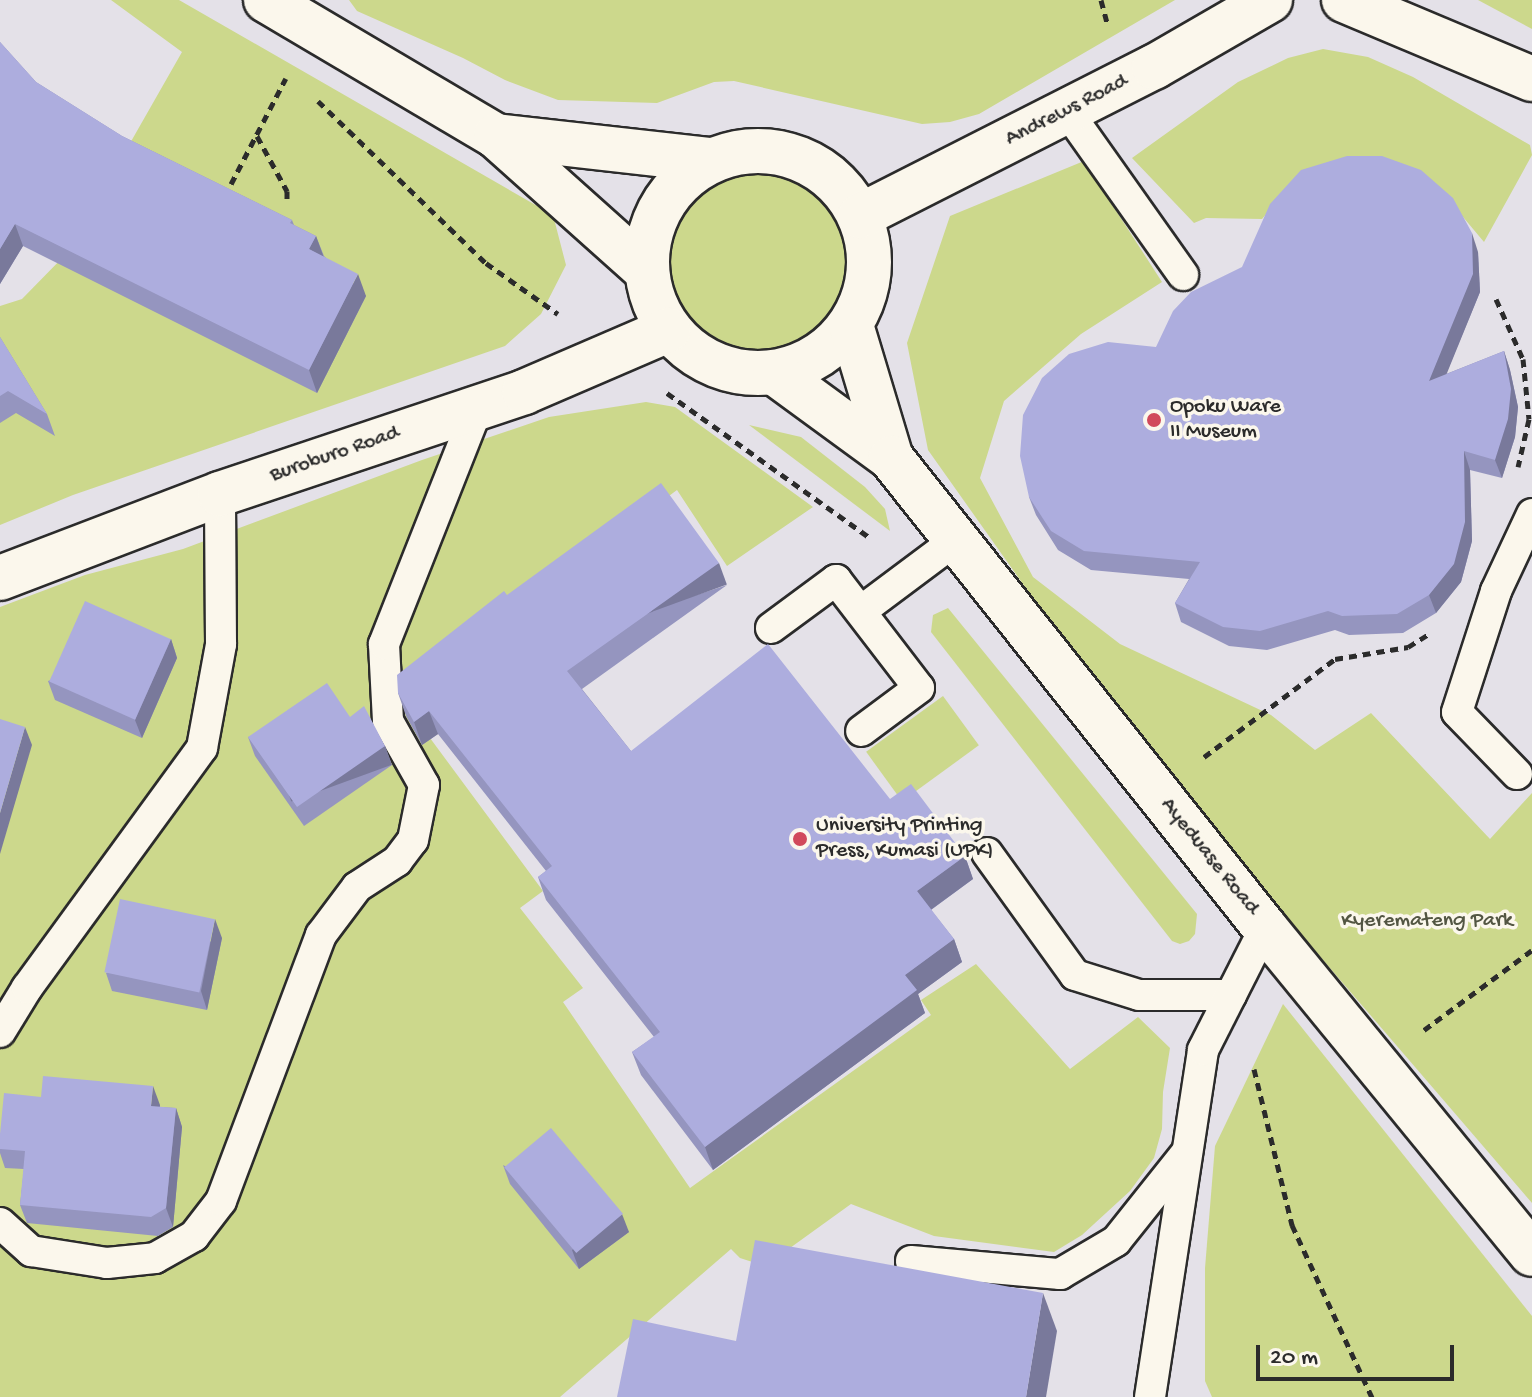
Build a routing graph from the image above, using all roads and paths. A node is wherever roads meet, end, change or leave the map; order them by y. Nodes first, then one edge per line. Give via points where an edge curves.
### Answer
1 (266, 0) edge
2 (1270, 0) edge
3 (1344, 0) edge
4 (1532, 79) edge
5 (300, 84) dead end
6 (311, 94) dead end
7 (1067, 111) junction
8 (256, 135) junction
9 (496, 136) junction
10 (711, 160) junction
11 (231, 184) dead end
12 (287, 199) dead end
13 (860, 216) junction
14 (645, 269) junction
15 (1183, 275) dead end
16 (1496, 299) dead end
17 (851, 325) junction
18 (668, 330) junction
19 (612, 353) junction
20 (775, 373) junction
21 (478, 407) junction
22 (891, 458) junction
23 (1517, 472) dead end
24 (220, 494) junction
25 (1532, 514) edge
26 (956, 540) junction
27 (916, 570) junction
28 (0, 578) edge
29 (861, 611) junction
30 (771, 628) dead end
31 (1433, 632) dead end
32 (861, 731) dead end
33 (1517, 774) dead end
34 (1157, 792) junction
35 (987, 853) dead end
36 (1265, 928) junction
37 (1532, 950) edge
38 (1231, 995) junction
39 (0, 1032) edge
40 (1253, 1064) dead end
41 (1378, 1065) junction
42 (1188, 1150) junction
43 (0, 1223) edge
44 (1532, 1254) edge
45 (911, 1261) dead end
46 (1150, 1397) edge
47 (1372, 1397) edge

1 - 9 street
2 - 7 street, Andrews Road
3 - 4 street
5 - 8 path via 289,73
6 - 19 path via 486,263
7 - 13 street, Andrews Road
7 - 15 lane
8 - 11 path
8 - 12 path
9 - 10 street
9 - 14 street
10 - 13 street via 745,151 780,152 813,165 840,186
10 - 14 street via 683,178 661,204 648,235
13 - 17 street via 870,271
14 - 18 street via 652,301
16 - 23 path via 1523,359 1529,419
17 - 20 street via 818,357
17 - 22 street, Ayeduase Road
18 - 19 street, Buroburo Road
18 - 20 street via 697,357 735,372
19 - 21 street, Buroburo Road
19 - 27 path
20 - 22 street, Ayeduase Road
21 - 24 street, Buroburo Road
21 - 43 lane via 384,644 388,721 424,785 413,840 397,861 357,887 321,935 221,1201 194,1236 155,1258 107,1263 31,1251
22 - 26 street, Ayeduase Road
24 - 28 street, Buroburo Road
24 - 39 lane via 221,644 202,748
25 - 33 lane via 1496,591 1457,712
26 - 27 lane
26 - 34 street, Ayeduase Road
27 - 29 lane
29 - 30 lane via 836,580
29 - 32 lane via 919,688
31 - 34 path via 1408,647 1335,659
34 - 36 street, Ayeduase Road
35 - 38 lane via 1075,975 1139,995
36 - 38 lane
36 - 41 street, Ayeduase Road
37 - 41 path
38 - 42 lane via 1203,1050
40 - 47 path via 1292,1225
41 - 44 street, Ayeduase Road
42 - 45 lane via 1116,1241 1060,1274
42 - 46 lane

